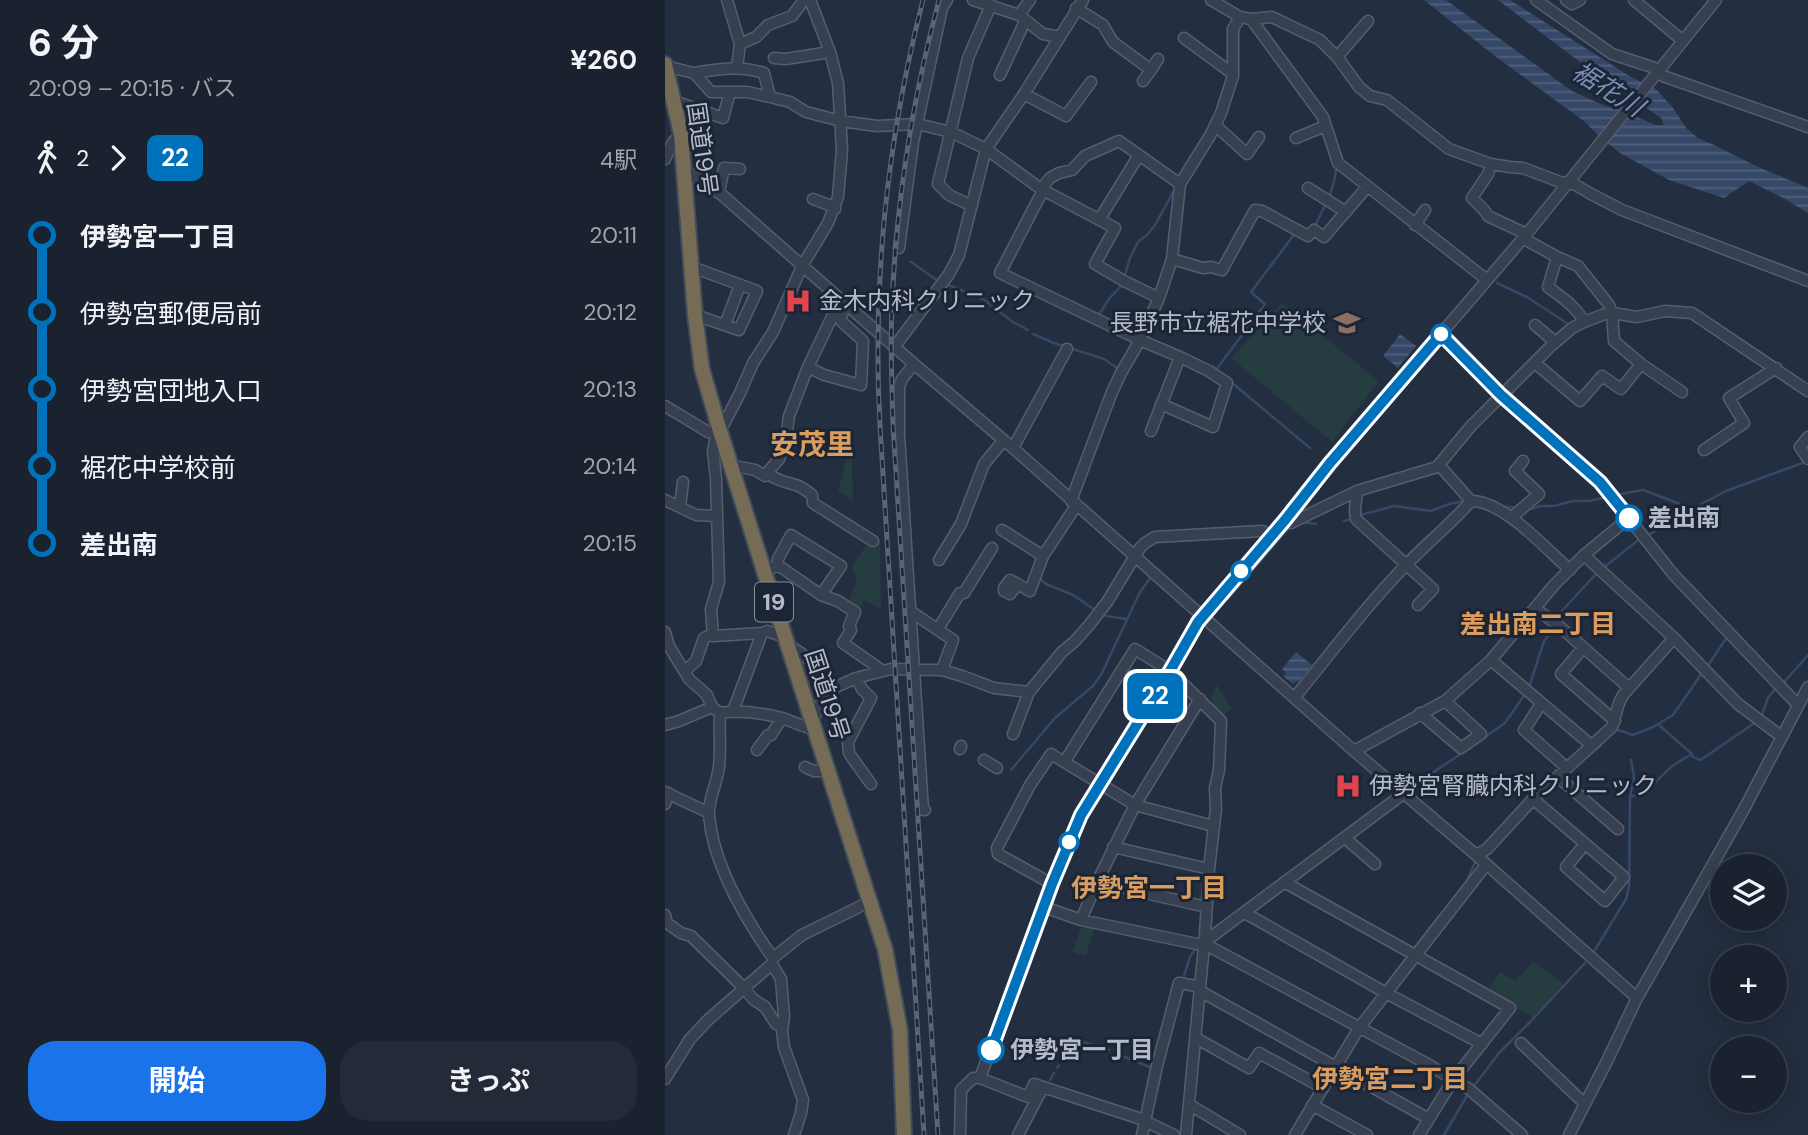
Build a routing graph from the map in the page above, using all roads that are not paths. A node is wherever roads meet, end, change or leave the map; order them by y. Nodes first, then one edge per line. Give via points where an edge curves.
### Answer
1 (727, 0) edge
2 (804, 0) edge
3 (810, 0) edge
4 (947, 0) edge
5 (973, 0) edge
6 (1030, 0) edge
7 (1211, 0) edge
8 (1536, 0) edge
9 (1566, 0) edge
10 (1580, 0) edge
11 (1634, 0) edge
12 (1716, 0) edge
13 (1079, 4) edge
14 (991, 5) junction
15 (1240, 17) junction
16 (1022, 18) junction
17 (1251, 19) junction
18 (1367, 26) dead end
19 (1061, 37) junction
20 (1184, 38) dead end
21 (1683, 41) junction
22 (740, 44) junction
23 (829, 52) junction
24 (1337, 57) junction
25 (774, 58) dead end
26 (1158, 59) dead end
27 (665, 65) edge
28 (737, 67) junction
29 (1151, 69) junction
30 (694, 74) junction
31 (1233, 74) junction
32 (1000, 75) dead end
33 (1658, 75) junction
34 (1143, 81) dead end
35 (1091, 82) dead end
36 (730, 92) junction
37 (1024, 94) junction
38 (770, 97) junction
39 (674, 101) junction
40 (841, 121) junction
41 (917, 124) junction
42 (1215, 125) junction
43 (1325, 126) junction
44 (1808, 127) edge
45 (951, 132) junction
46 (681, 134) junction
47 (1259, 138) dead end
48 (1296, 138) dead end
49 (986, 149) junction
50 (1139, 155) junction
51 (665, 159) edge
52 (1491, 164) junction
53 (740, 169) dead end
54 (685, 170) junction
55 (1566, 183) junction
56 (1180, 184) junction
57 (1367, 187) junction
58 (1308, 188) dead end
59 (1041, 189) junction
60 (719, 192) junction
61 (813, 199) dead end
62 (972, 206) junction
63 (835, 209) junction
64 (1425, 210) dead end
65 (1346, 212) junction
66 (1100, 220) junction
67 (1415, 225) junction
68 (1525, 236) junction
69 (899, 248) dead end
70 (1557, 257) junction
71 (1172, 259) junction
72 (802, 266) junction
73 (692, 267) junction
74 (1487, 280) junction
75 (1808, 281) edge
76 (740, 285) junction
77 (1159, 298) junction
78 (843, 302) junction
79 (1612, 313) junction
80 (695, 315) junction
81 (1584, 322) junction
82 (725, 325) junction
83 (1535, 325) dead end
84 (1441, 334) junction
85 (1140, 340) junction
86 (1555, 342) junction
87 (895, 346) junction
88 (1067, 349) dead end
89 (1180, 357) junction
90 (1535, 363) junction
91 (914, 364) junction
92 (1641, 364) junction
93 (808, 367) junction
94 (1776, 368) junction
95 (1808, 391) edge
96 (1682, 392) dead end
97 (1501, 395) junction
98 (1161, 404) junction
99 (665, 406) edge
100 (1151, 430) dead end
101 (720, 431) junction
102 (1808, 437) edge
103 (1003, 441) junction
104 (1013, 448) junction
105 (1704, 450) dead end
106 (1808, 459) edge
107 (1523, 461) dead end
108 (730, 465) junction
109 (1439, 466) junction
110 (767, 472) junction
111 (683, 482) dead end
112 (1357, 491) junction
113 (665, 500) edge
114 (1471, 501) junction
115 (1074, 503) junction
116 (680, 507) junction
117 (716, 516) junction
118 (1512, 517) junction
119 (1629, 518) junction
120 (1285, 520) junction
121 (1002, 530) dead end
122 (1271, 536) junction
123 (873, 541) dead end
124 (992, 548) dead end
125 (1584, 555) junction
126 (1043, 556) junction
127 (1134, 557) junction
128 (939, 560) dead end
129 (1406, 564) junction
130 (770, 569) junction
131 (1570, 570) junction
132 (1016, 583) dead end
133 (821, 595) junction
134 (1418, 605) dead end
135 (1536, 609) junction
136 (910, 611) junction
137 (1202, 617) junction
138 (938, 629) junction
139 (665, 632) edge
140 (762, 633) junction
141 (712, 634) junction
142 (1674, 638) junction
143 (786, 641) junction
144 (667, 646) edge
145 (1583, 648) junction
146 (1491, 660) junction
147 (914, 669) junction
148 (942, 670) junction
149 (685, 671) junction
150 (883, 671) junction
151 (1170, 671) junction
152 (856, 678) junction
153 (1808, 687) edge
154 (1629, 688) junction
155 (827, 691) junction
156 (1029, 691) junction
157 (1295, 697) junction
158 (1200, 699) junction
159 (1444, 701) junction
160 (1541, 704) junction
161 (1798, 705) junction
162 (716, 710) junction
163 (733, 711) junction
164 (1420, 713) junction
165 (782, 718) junction
166 (1615, 721) junction
167 (812, 723) junction
168 (665, 725) edge
169 (1013, 734) dead end
170 (1782, 737) junction
171 (1591, 745) junction
172 (757, 750) dead end
173 (1354, 751) junction
174 (983, 760) dead end
175 (1065, 761) junction
176 (805, 767) dead end
177 (997, 768) dead end
178 (1567, 768) junction
179 (828, 771) junction
180 (1558, 777) junction
181 (1100, 783) junction
182 (871, 784) dead end
183 (1403, 794) junction
184 (666, 796) edge
185 (1533, 799) junction
186 (1135, 804) junction
187 (925, 810) dead end
188 (709, 813) junction
189 (1213, 826) junction
190 (1618, 829) dead end
191 (1345, 838) junction
192 (1584, 844) junction
193 (1114, 847) junction
194 (1476, 855) junction
195 (1375, 864) dead end
196 (1486, 865) junction
197 (1209, 869) junction
198 (1097, 882) junction
199 (1284, 882) junction
200 (1052, 884) junction
201 (869, 902) junction
202 (1044, 907) junction
203 (1207, 907) junction
204 (1245, 913) junction
205 (665, 915) edge
206 (1081, 920) junction
207 (1203, 943) junction
208 (1415, 957) junction
209 (772, 961) junction
210 (744, 988) junction
211 (1200, 991) junction
212 (1387, 993) junction
213 (1637, 998) junction
214 (783, 1025) junction
215 (1359, 1028) junction
216 (1196, 1038) junction
217 (1521, 1043) dead end
218 (1482, 1044) junction
219 (1336, 1066) junction
220 (980, 1078) junction
221 (665, 1079) edge
222 (1453, 1080) junction
223 (1043, 1087) junction
224 (1323, 1088) junction
225 (1585, 1104) junction
226 (1190, 1105) junction
227 (1312, 1105) junction
228 (1429, 1119) junction
229 (1144, 1120) junction
230 (794, 1135) edge
231 (904, 1135) edge
232 (960, 1135) edge
233 (1018, 1135) edge
234 (1142, 1135) edge
235 (1174, 1135) edge
236 (1186, 1135) edge
237 (1240, 1135) edge
238 (1295, 1135) edge
239 (1367, 1135) edge
240 (1419, 1135) edge
241 (1522, 1135) edge
242 (1569, 1135) edge

1 - 22 street
2 - 22 street via 792,16
3 - 23 street
4 - 41 street
5 - 14 street
6 - 16 street
7 - 15 street
8 - 33 street via 1612,54 1653,67
9 - 10 street via 1572,4
11 - 21 street
12 - 21 street
13 - 19 street
13 - 29 street via 1103,25 1113,42
14 - 16 street
14 - 45 street via 968,58
15 - 17 street
15 - 31 street via 1233,29
16 - 19 street via 1043,34
16 - 32 street
17 - 24 street via 1272,17 1320,40
17 - 43 street
18 - 24 street
19 - 37 street
20 - 31 street
21 - 33 street
22 - 28 street
23 - 25 street
23 - 40 street via 838,83
24 - 52 street via 1370,96 1387,100 1449,149
26 - 29 street
27 - 30 street
27 - 39 highway, 国道19号 / 19
28 - 30 street
28 - 38 street via 764,73
29 - 34 street
30 - 36 street via 711,92
31 - 42 street
33 - 44 street
33 - 55 street
35 - 37 street via 1066,116
36 - 38 street
36 - 39 street via 723,118
37 - 49 street
38 - 40 street
39 - 46 highway, 国道19号 / 19
40 - 41 street via 877,126
40 - 63 street
41 - 45 street
41 - 69 street
42 - 47 street via 1247,154
42 - 56 street
43 - 48 street
43 - 57 street via 1338,163
45 - 49 street
45 - 62 street via 938,184
46 - 51 street
46 - 54 highway, 国道19号 / 19
49 - 59 street
49 - 62 street
50 - 56 street
50 - 59 street via 1119,141 1085,156
50 - 66 street
52 - 55 street via 1523,167
52 - 68 street via 1472,198 1488,216
53 - 60 street via 724,168
54 - 60 street
54 - 73 highway, 国道19号 / 19
55 - 68 street
55 - 75 street via 1622,210
56 - 71 street
57 - 65 street
57 - 67 street
58 - 65 street
59 - 66 street
59 - 85 street via 999,273
60 - 72 street
61 - 63 street
62 - 87 street via 949,274
63 - 72 street
64 - 67 street
65 - 71 street via 1324,237 1314,230 1308,236 1255,210 1222,270
66 - 77 street via 1115,228 1095,264
67 - 74 street
68 - 70 street
68 - 74 street
70 - 79 street via 1578,266
70 - 81 street via 1548,288
71 - 77 street
72 - 78 street
72 - 101 street
73 - 76 street
73 - 80 highway, 国道19号 / 19
74 - 84 street
76 - 82 street
76 - 82 street via 757,291 739,330
77 - 85 street
78 - 87 street
78 - 93 street
78 - 93 street via 841,321 863,341 862,385
79 - 81 street
79 - 92 street via 1614,341
79 - 94 street via 1637,317 1665,311 1692,313
80 - 82 street
80 - 101 highway, 国道19号 / 19 via 702,369
81 - 86 street
83 - 86 street
84 - 97 street
84 - 120 street
85 - 89 street
85 - 115 street via 1112,392
86 - 90 street
87 - 91 street
88 - 104 street
89 - 98 street
89 - 98 street via 1227,383 1213,427
90 - 92 street via 1580,401 1602,376 1621,389
90 - 97 street
91 - 103 street
91 - 136 street via 899,387
92 - 96 street
93 - 110 street via 789,416 779,460
94 - 95 street
94 - 105 street via 1729,398 1744,423
97 - 109 street
97 - 119 street via 1600,482
98 - 100 street
99 - 101 street via 708,432
101 - 108 highway, 国道19号 / 19
101 - 117 street via 713,451
102 - 106 street via 1800,447
103 - 104 street
103 - 128 street via 984,464 961,524
104 - 115 street
107 - 118 street via 1515,471 1539,494
108 - 110 street via 765,477
108 - 130 highway, 国道19号 / 19
109 - 112 street
109 - 114 street
110 - 123 street via 787,484 799,485 812,495 813,503
111 - 116 street
112 - 120 street via 1291,523
112 - 129 street via 1356,519
113 - 116 street
114 - 118 street via 1481,500
114 - 129 street
115 - 126 street
115 - 127 street
116 - 117 street via 697,515
117 - 141 street via 719,582 711,609
118 - 131 street
119 - 125 street
119 - 161 street via 1673,573
120 - 122 street
121 - 126 street
122 - 127 street via 1262,531 1155,537
122 - 137 street
124 - 138 street
125 - 131 street
125 - 142 street
126 - 132 street via 1030,591
127 - 137 street
127 - 156 street via 1090,624
129 - 134 street via 1433,589
129 - 157 street
130 - 133 street
130 - 133 street via 791,534 841,566
130 - 143 highway, 国道19号 / 19
131 - 135 street
133 - 150 street via 855,612 843,643
135 - 145 street
135 - 146 street
136 - 138 street
136 - 147 street
137 - 151 street
137 - 157 street
138 - 148 street via 953,640
139 - 144 street
140 - 141 street
140 - 143 street
140 - 163 street
141 - 149 street via 704,638 696,661
142 - 154 street
142 - 170 street via 1738,704
143 - 155 street via 814,664
143 - 167 highway, 国道19号 / 19
144 - 149 street
145 - 154 street
145 - 166 street via 1561,674
146 - 159 street
146 - 160 street
147 - 148 street
147 - 150 street
147 - 187 street
148 - 156 street via 994,688
149 - 162 street
150 - 152 street
151 - 158 street
151 - 175 street via 1135,649
151 - 181 street
152 - 155 street
152 - 182 street via 871,698 848,742 849,753
153 - 161 street
154 - 166 street
155 - 167 street
156 - 169 street
157 - 173 street
158 - 186 street
158 - 189 street via 1221,721
159 - 164 street
159 - 164 street via 1481,734 1461,748
160 - 171 street
160 - 178 street via 1524,730
161 - 170 street
162 - 163 street
162 - 168 street
162 - 188 street via 719,767
163 - 165 street
164 - 173 street
165 - 167 street via 809,727
165 - 172 street
166 - 171 street
167 - 179 highway, 国道19号 / 19
170 - 213 street
171 - 178 street
173 - 183 street
174 - 177 street
175 - 181 street
175 - 200 street via 1051,754 997,848 998,854
176 - 179 street
178 - 180 street
179 - 201 highway, 国道19号 / 19
180 - 185 street
180 - 190 street
181 - 186 street
181 - 200 street
183 - 191 street
183 - 194 street
184 - 188 street
185 - 192 street
185 - 194 street
186 - 189 street
186 - 193 street
188 - 209 street via 718,858
189 - 197 street
191 - 195 street
191 - 199 street
192 - 192 street via 1624,877 1605,901 1566,867
193 - 197 street
193 - 198 street
194 - 196 street
196 - 208 street
196 - 213 street
197 - 203 street
198 - 203 street
198 - 206 street
199 - 204 street
199 - 208 street
200 - 202 street
201 - 209 street via 802,935
201 - 231 highway, 国道19号 / 19 via 885,948 899,1026
202 - 206 street
202 - 220 street
203 - 207 street
204 - 207 street
204 - 212 street
205 - 210 street via 667,923 691,936
206 - 207 street
207 - 211 street
207 - 215 street
208 - 212 street
208 - 218 street via 1510,1008
209 - 210 street
209 - 214 street via 781,979
210 - 214 street via 776,1024
210 - 221 street via 690,1039
211 - 216 street
211 - 219 street
211 - 229 street via 1179,982
212 - 215 street
212 - 218 street
213 - 225 street
214 - 230 street via 783,1046 803,1100
215 - 219 street
215 - 222 street
216 - 224 street via 1249,1068 1259,1053
216 - 226 street
217 - 225 street
218 - 222 street
219 - 224 street
219 - 228 street
220 - 223 street via 1028,1097 1034,1084
220 - 232 street via 972,1078 961,1090
222 - 228 street
222 - 241 street
223 - 229 street
223 - 233 street
224 - 227 street
225 - 242 street
226 - 236 street
226 - 237 street
227 - 238 street
227 - 239 street
228 - 240 street
229 - 234 street
229 - 235 street

